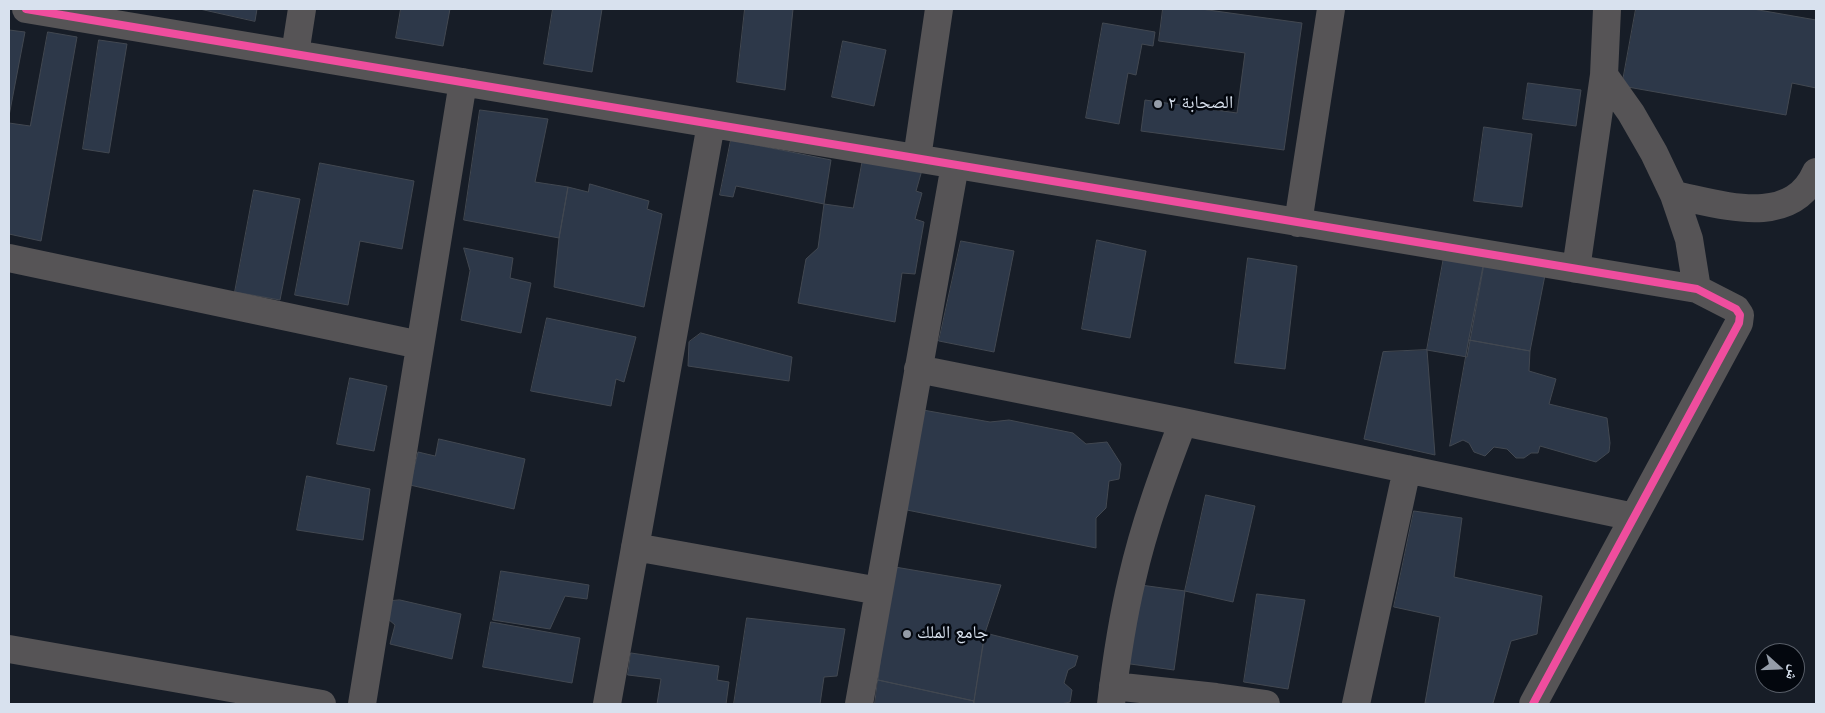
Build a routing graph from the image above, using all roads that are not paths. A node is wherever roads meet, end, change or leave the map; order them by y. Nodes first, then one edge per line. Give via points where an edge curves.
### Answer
1 (26, 9) edge
2 (302, 9) edge
3 (939, 9) edge
4 (1330, 9) edge
5 (1607, 9) edge
6 (70, 12) edge
7 (295, 54) junction
8 (1604, 75) junction
9 (463, 82) junction
10 (711, 124) junction
11 (917, 158) junction
12 (955, 165) junction
13 (1816, 172) edge
14 (1674, 195) junction
15 (1298, 222) junction
16 (10, 266) edge
17 (1576, 269) junction
18 (1697, 289) junction
19 (420, 345) junction
20 (918, 369) junction
21 (1183, 422) junction
22 (1407, 469) junction
23 (1634, 517) junction
24 (635, 547) junction
25 (879, 591) junction
26 (9, 649) edge
27 (1112, 695) edge
28 (322, 704) edge
29 (362, 704) edge
30 (607, 704) edge
31 (859, 704) edge
32 (1266, 704) edge
33 (1356, 704) edge
34 (1533, 704) edge

1 - 6 street
2 - 7 street
3 - 11 street
4 - 15 street
5 - 8 street
6 - 7 street
7 - 9 street
8 - 14 street via 1631,113
8 - 17 street
9 - 10 street
9 - 19 street
10 - 11 street
10 - 24 street
11 - 12 street
12 - 15 street
12 - 20 street
13 - 14 street via 1803,192 1787,203 1769,209 1750,209
14 - 18 street via 1690,239
15 - 17 street
16 - 19 street
17 - 18 street
18 - 23 street via 1736,309 1740,315 1739,322
19 - 29 street
20 - 21 street
20 - 25 street
21 - 22 street
21 - 27 street via 1163,474 1132,578
22 - 23 street
22 - 33 street
23 - 34 street
24 - 25 street
24 - 30 street
25 - 31 street
26 - 28 street
27 - 32 street via 1216,696

